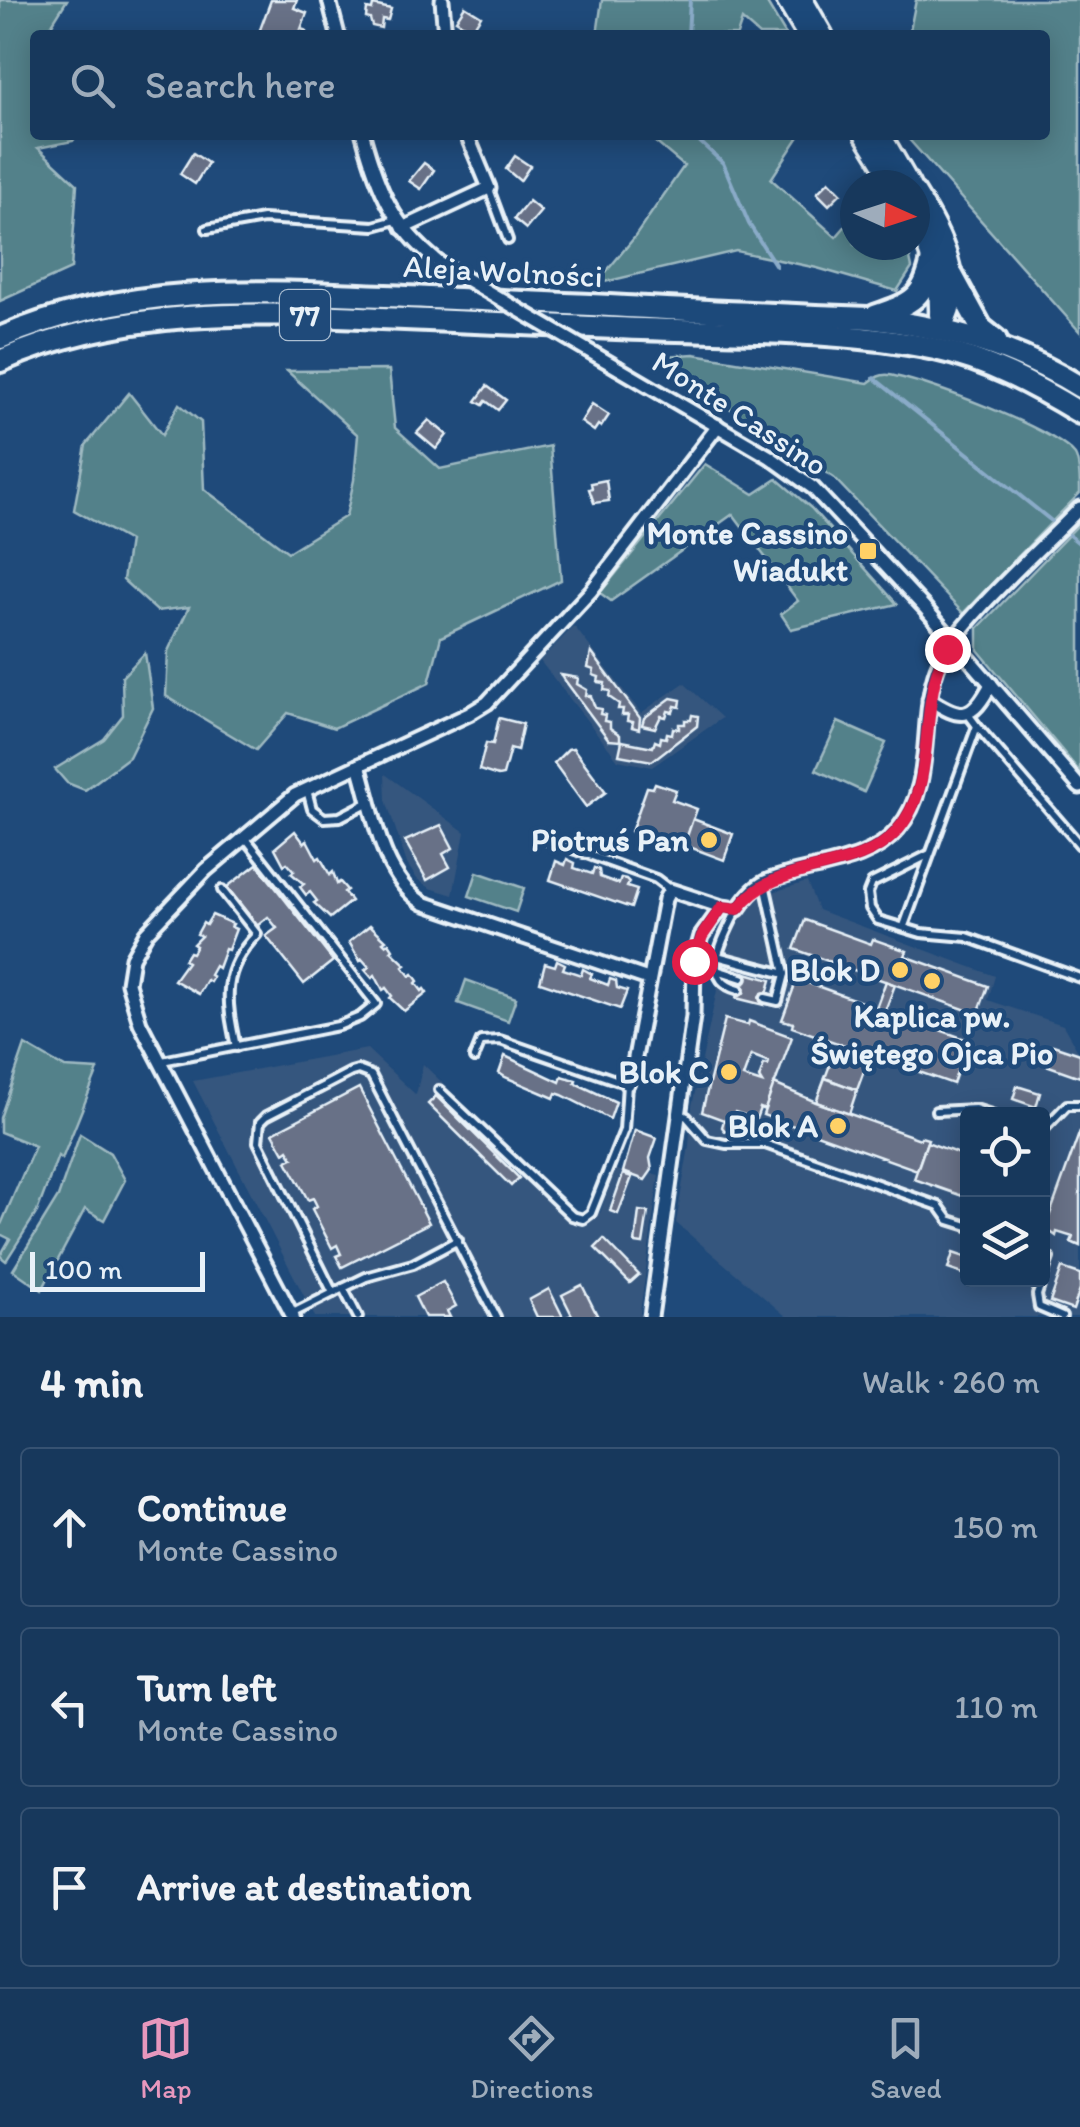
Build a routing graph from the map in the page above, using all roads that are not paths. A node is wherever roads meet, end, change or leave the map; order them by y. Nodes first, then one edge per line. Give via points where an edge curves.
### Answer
1 (330, 0) edge
2 (442, 0) edge
3 (786, 0) edge
4 (803, 0) edge
5 (337, 30) edge
6 (445, 30) edge
7 (804, 30) edge
8 (820, 30) edge
9 (365, 140) edge
10 (470, 140) edge
11 (869, 140) edge
12 (884, 140) edge
13 (887, 170) edge
14 (901, 170) edge
15 (488, 188) junction
16 (930, 220) edge
17 (400, 224) junction
18 (207, 229) dead end
19 (508, 240) dead end
20 (930, 254) edge
21 (932, 259) junction
22 (952, 275) junction
23 (868, 318) junction
24 (0, 338) edge
25 (940, 339) junction
26 (1006, 348) junction
27 (0, 361) edge
28 (1080, 387) edge
29 (1080, 413) edge
30 (718, 426) junction
31 (1080, 508) edge
32 (953, 639) junction
33 (991, 684) junction
34 (929, 698) junction
35 (968, 714) junction
36 (977, 726) junction
37 (358, 766) junction
38 (1080, 787) edge
39 (307, 788) junction
40 (369, 802) junction
41 (244, 835) junction
42 (539, 838) dead end
43 (1080, 845) edge
44 (930, 854) junction
45 (765, 882) junction
46 (222, 890) dead end
47 (670, 890) junction
48 (722, 907) junction
49 (738, 909) junction
50 (904, 926) junction
51 (717, 956) junction
52 (716, 970) junction
53 (786, 974) junction
54 (742, 978) dead end
55 (1080, 978) edge
56 (648, 979) junction
57 (768, 985) dead end
58 (782, 988) junction
59 (739, 990) dead end
60 (765, 998) dead end
61 (236, 1047) junction
62 (474, 1058) dead end
63 (162, 1062) junction
64 (627, 1084) junction
65 (439, 1090) dead end
66 (1080, 1105) edge
67 (960, 1110) edge
68 (936, 1111) dead end
69 (678, 1113) junction
70 (1050, 1123) edge
71 (960, 1223) edge
72 (458, 1240) junction
73 (1040, 1287) edge
74 (343, 1288) junction
75 (333, 1293) junction
76 (292, 1315) edge
77 (358, 1317) edge
78 (496, 1317) edge
79 (651, 1317) edge
80 (1062, 1317) edge

1 - 5 street
2 - 6 street
3 - 7 main road
4 - 8 main road
9 - 17 street via 376,182
10 - 15 street
11 - 13 main road
12 - 14 main road
15 - 17 street
15 - 19 lane
16 - 22 main road
17 - 18 lane via 263,219
17 - 30 street, Monte Cassino, bridge via 438,263
20 - 21 main road
21 - 23 highway via 915,300
21 - 25 main road
22 - 25 main road via 952,305
22 - 26 highway via 982,328
23 - 24 highway, Aleja Wolności / 77 via 234,291 93,308
23 - 25 highway, Aleja Wolności / 77
25 - 26 highway, Aleja Wolności / 77
25 - 27 highway, Aleja Wolności / 77 via 245,313 139,320
25 - 29 highway, 77
26 - 28 highway, 77
30 - 32 street, Monte Cassino via 813,488
30 - 37 street via 591,591 487,702
31 - 32 street
32 - 33 street, Monte Cassino
32 - 34 street
33 - 35 street
33 - 38 street, Monte Cassino
34 - 35 street via 952,714
34 - 45 street via 917,798 896,832 875,848
35 - 36 lane
36 - 43 lane
36 - 44 lane
37 - 39 street
37 - 40 street
39 - 40 lane via 312,810 324,818
39 - 41 street
40 - 56 street via 391,866 423,903
41 - 61 lane via 376,1004 338,1026
41 - 63 street via 158,920 132,958 131,996
42 - 47 lane via 656,878
44 - 50 lane
44 - 50 lane via 872,883 868,893 878,920
45 - 49 street
45 - 53 lane
46 - 61 lane via 257,934 230,977
47 - 48 street
47 - 56 street
48 - 49 street
48 - 69 street via 694,961
49 - 51 lane
50 - 55 lane via 967,937
51 - 52 lane
51 - 53 lane
52 - 54 lane
52 - 59 lane via 729,988
53 - 58 lane
56 - 64 street
57 - 58 lane
58 - 60 lane via 778,1001
61 - 63 lane
62 - 64 lane via 481,1041 500,1040
63 - 76 street
64 - 65 lane via 624,1130 594,1208 583,1219 572,1216
66 - 70 lane via 1067,1106
67 - 68 lane
69 - 71 lane via 708,1140 765,1144 939,1206
69 - 79 street
72 - 74 lane
72 - 75 lane via 371,1075 350,1072 266,1116 258,1132
72 - 78 lane
73 - 80 lane via 1039,1307
74 - 75 lane
74 - 77 lane
75 - 76 lane

